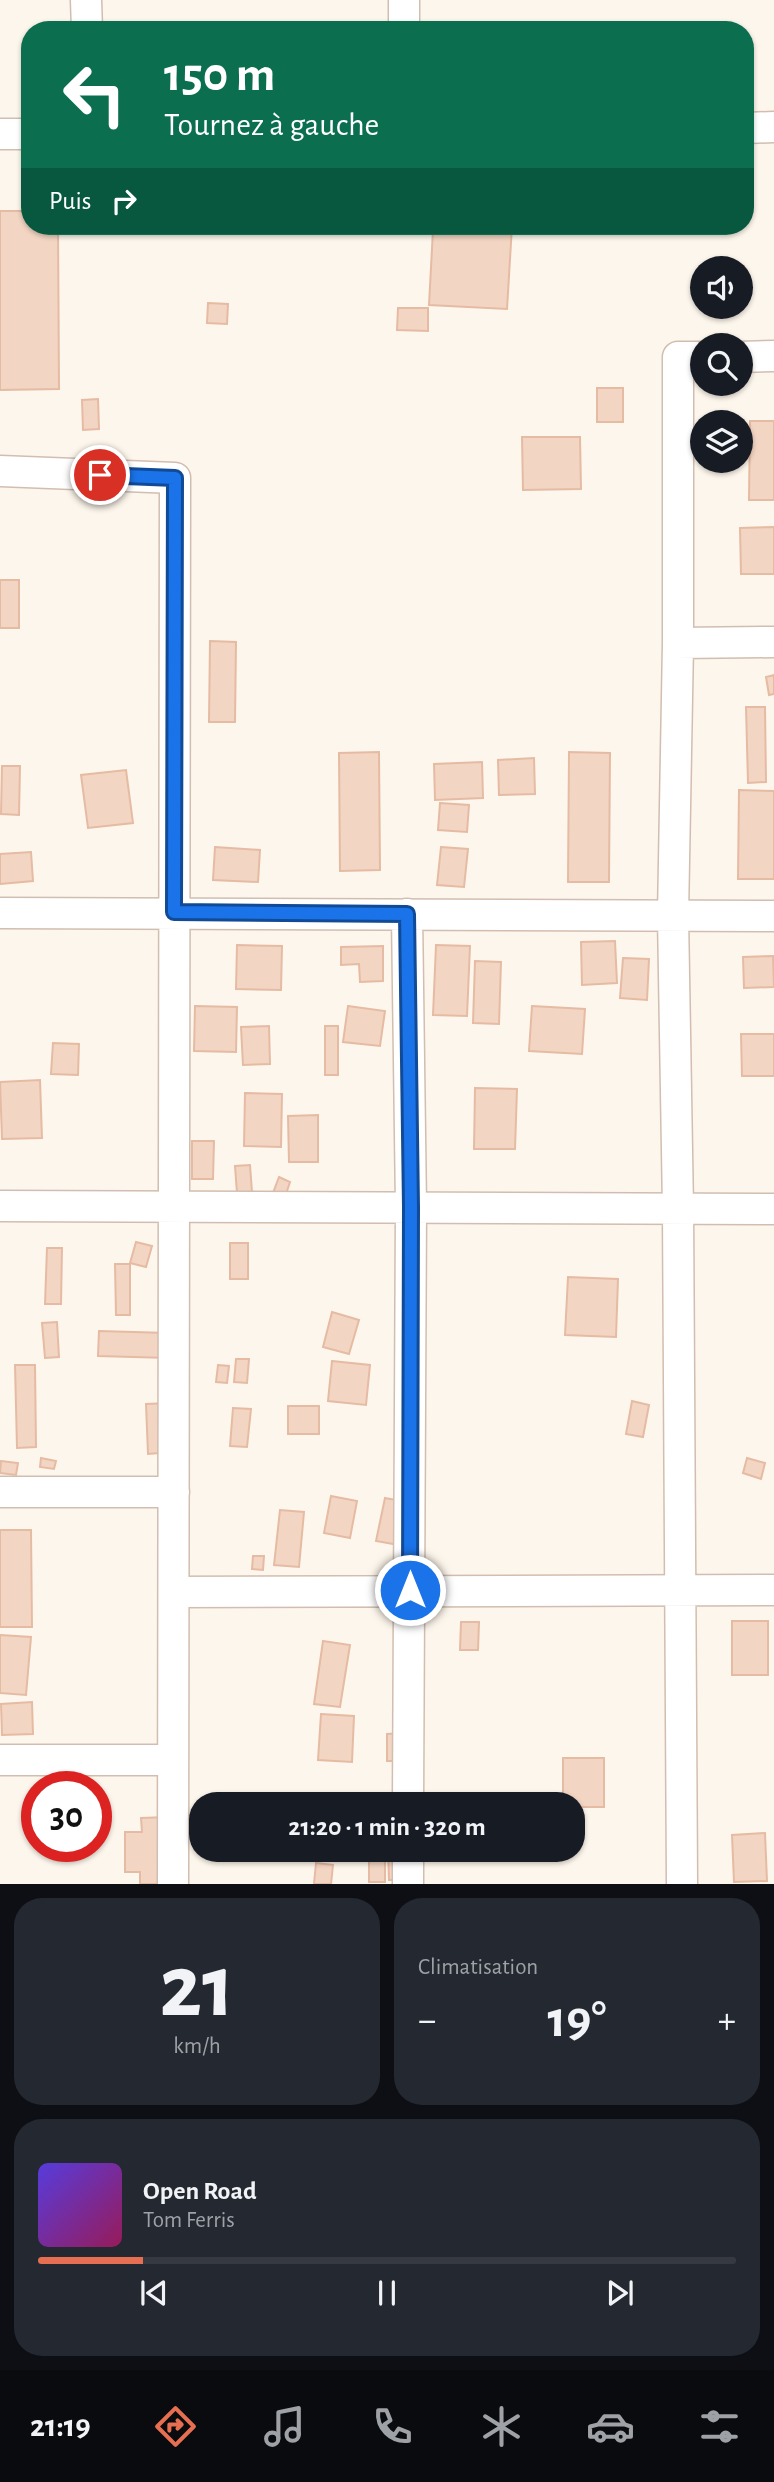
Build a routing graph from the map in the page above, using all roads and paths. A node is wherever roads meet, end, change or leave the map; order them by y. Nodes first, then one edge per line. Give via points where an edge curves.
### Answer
1 (86, 0) edge
2 (404, 0) edge
3 (87, 21) edge
4 (404, 21) edge
5 (774, 127) edge
6 (754, 128) edge
7 (0, 134) edge
8 (21, 134) edge
9 (774, 356) edge
10 (753, 357) edge
11 (690, 358) edge
12 (0, 471) edge
13 (774, 642) edge
14 (678, 643) junction
15 (174, 912) junction
16 (0, 913) edge
17 (407, 914) junction
18 (673, 916) junction
19 (774, 916) edge
20 (174, 1205) junction
21 (0, 1206) edge
22 (411, 1207) junction
23 (678, 1209) junction
24 (774, 1209) edge
25 (174, 1492) junction
26 (0, 1493) edge
27 (410, 1590) junction
28 (680, 1590) junction
29 (774, 1590) edge
30 (174, 1592) junction
31 (0, 1760) edge
32 (173, 1760) junction
33 (408, 1792) edge
34 (408, 1862) edge
35 (173, 1884) edge
36 (408, 1884) edge
37 (682, 1884) edge

1 - 3 street
2 - 4 street
5 - 6 street
7 - 8 street
9 - 10 street
11 - 14 street via 678,358
12 - 15 street via 175,478
13 - 14 street
14 - 18 street
15 - 16 street
15 - 17 street
15 - 20 street
17 - 18 street
17 - 22 street
18 - 19 street
18 - 23 street
20 - 21 street
20 - 22 street
20 - 25 street
22 - 23 street
22 - 27 street
23 - 24 street
23 - 28 street
25 - 26 street
25 - 30 street
27 - 28 street
27 - 30 street
27 - 33 street
28 - 29 street
28 - 37 street
30 - 32 street
31 - 32 street
32 - 35 street
34 - 36 street

